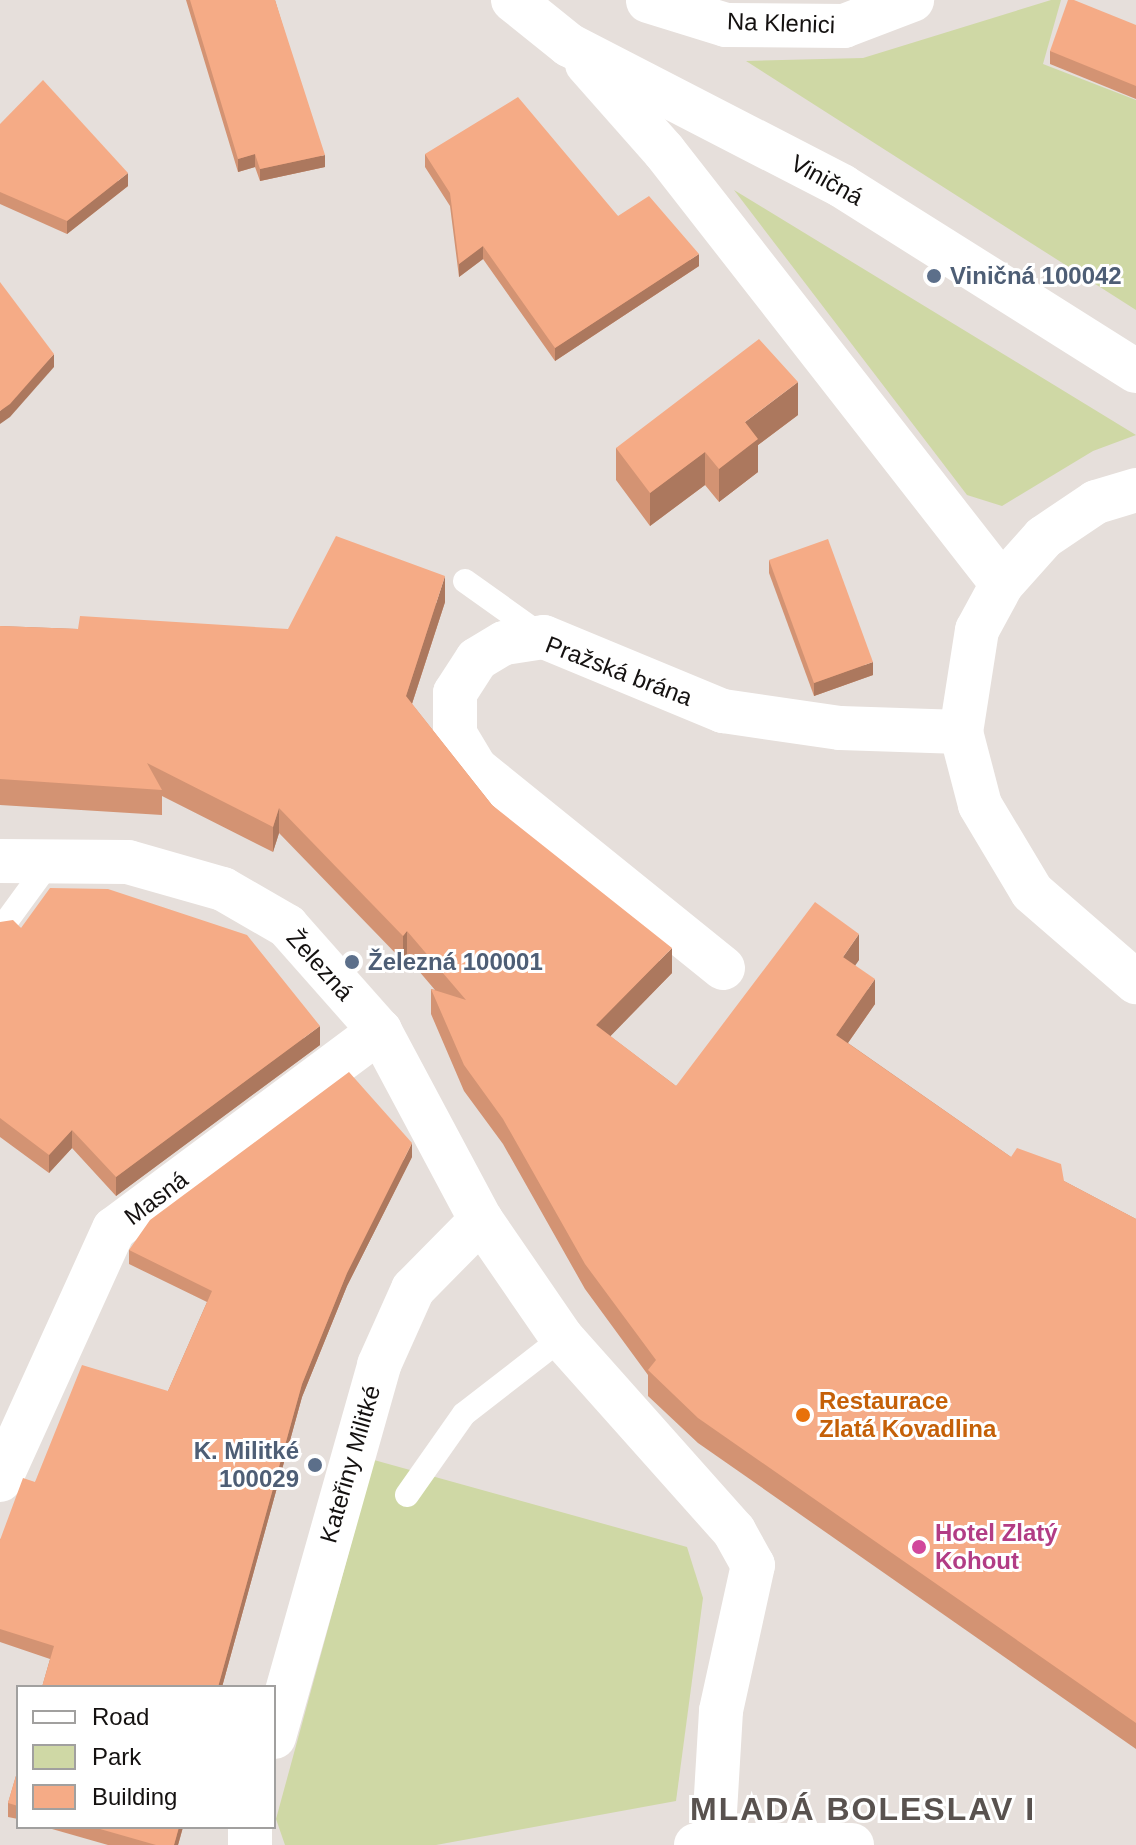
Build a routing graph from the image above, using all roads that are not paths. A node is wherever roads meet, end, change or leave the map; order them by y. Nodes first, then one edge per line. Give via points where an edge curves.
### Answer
1 (513, 0) edge
2 (912, 0) edge
3 (648, 1) edge
4 (569, 45) junction
5 (1136, 371) edge
6 (1136, 490) edge
7 (465, 581) dead end
8 (1002, 584) junction
9 (544, 637) junction
10 (961, 732) junction
11 (51, 860) junction
12 (0, 861) edge
13 (0, 930) edge
14 (723, 968) dead end
15 (1136, 982) edge
16 (380, 1031) junction
17 (481, 1220) junction
18 (562, 1338) junction
19 (0, 1480) edge
20 (407, 1495) dead end
21 (276, 1730) edge
22 (708, 1844) edge
23 (852, 1845) edge

1 - 4 street, Viničná
2 - 3 street, Na Klenici via 844,26 726,25
4 - 5 street, Viničná via 842,186
4 - 8 street via 664,151
6 - 8 street via 1096,502 1044,537
7 - 9 lane
8 - 10 street via 977,630
9 - 10 street, Pražská brána via 723,711 840,728
9 - 14 street, Pražská brána via 504,643 477,659 455,693 455,734 476,769
10 - 15 street via 980,805 1023,901
11 - 12 street, Železná
11 - 13 lane
11 - 16 street, Železná via 128,862 223,889 287,926
16 - 17 street, Železná via 426,1107
16 - 19 street, Masná via 114,1229
17 - 18 street, Železná
17 - 21 street, Kateřiny Militké via 413,1289 379,1365
18 - 20 lane via 464,1414
18 - 22 street, Železná via 734,1531 753,1565 721,1711
22 - 23 street

